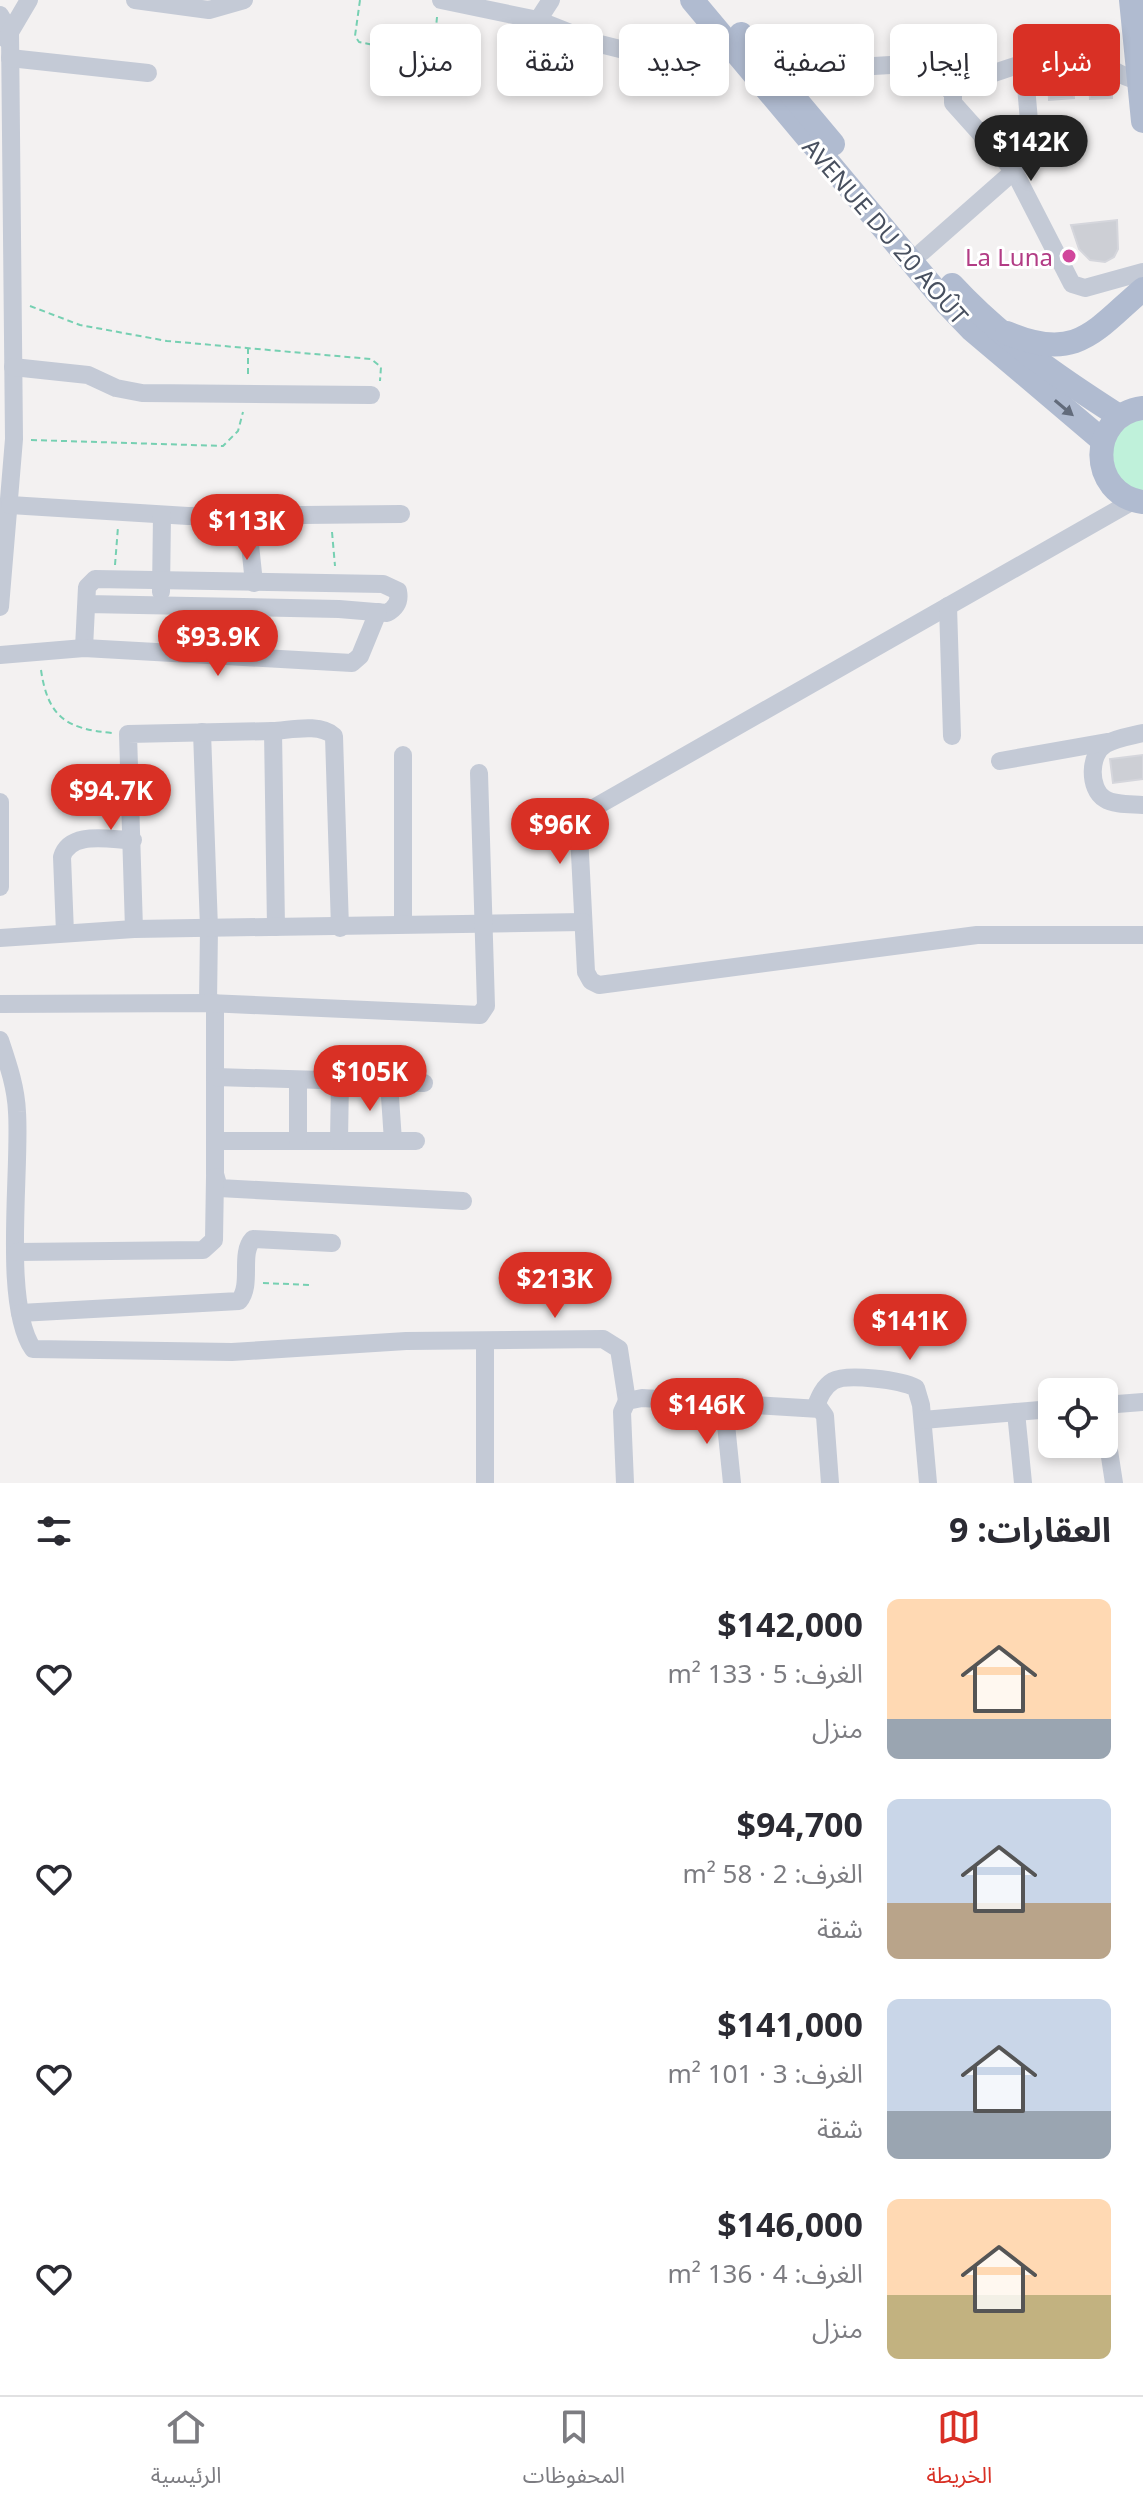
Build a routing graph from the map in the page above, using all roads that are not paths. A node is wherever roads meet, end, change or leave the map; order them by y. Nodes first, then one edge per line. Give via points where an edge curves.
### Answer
1 (29, 0) edge
2 (135, 0) edge
3 (244, 0) edge
4 (551, 0) edge
5 (692, 0) edge
6 (712, 0) edge
7 (1131, 0) edge
8 (439, 6) edge
9 (0, 15) edge
10 (538, 20) junction
11 (10, 32) junction
12 (745, 38) edge
13 (736, 52) junction
14 (5, 54) edge
15 (148, 73) dead end
16 (1120, 75) edge
17 (1141, 81) edge
18 (794, 96) edge
19 (953, 96) edge
20 (1027, 96) edge
21 (1143, 121) edge
22 (1014, 171) junction
23 (922, 252) junction
24 (1143, 272) edge
25 (1143, 289) edge
26 (993, 327) junction
27 (13, 367) junction
28 (371, 395) road end
29 (1143, 408) edge
30 (1119, 416) junction
31 (1102, 440) junction
32 (1140, 504) edge
33 (10, 505) junction
34 (401, 514) dead end
35 (162, 515) junction
36 (247, 516) junction
37 (161, 581) junction
38 (254, 583) junction
39 (87, 604) junction
40 (948, 606) junction
41 (0, 607) edge
42 (161, 607) junction
43 (378, 612) junction
44 (84, 648) junction
45 (0, 655) edge
46 (273, 731) junction
47 (202, 732) junction
48 (1143, 733) edge
49 (952, 736) dead end
50 (1107, 742) junction
51 (403, 755) dead end
52 (1000, 761) dead end
53 (479, 773) dead end
54 (0, 802) edge
55 (1143, 805) edge
56 (1, 838) edge
57 (133, 840) junction
58 (0, 887) edge
59 (583, 922) junction
60 (403, 924) junction
61 (484, 926) junction
62 (276, 927) junction
63 (209, 928) junction
64 (340, 928) junction
65 (134, 929) junction
66 (65, 933) junction
67 (1143, 935) edge
68 (0, 938) edge
69 (211, 1003) junction
70 (0, 1004) edge
71 (0, 1027) edge
72 (0, 1034) edge
73 (0, 1040) edge
74 (215, 1077) junction
75 (298, 1080) junction
76 (340, 1081) junction
77 (389, 1082) junction
78 (424, 1083) dead end
79 (18, 1114) junction
80 (0, 1124) edge
81 (215, 1141) junction
82 (298, 1141) junction
83 (339, 1141) junction
84 (393, 1141) junction
85 (416, 1141) dead end
86 (215, 1174) junction
87 (463, 1201) dead end
88 (332, 1243) dead end
89 (17, 1252) junction
90 (20, 1313) junction
91 (485, 1341) junction
92 (627, 1401) junction
93 (1143, 1402) edge
94 (1118, 1404) edge
95 (724, 1405) junction
96 (815, 1408) junction
97 (1038, 1410) edge
98 (1016, 1412) junction
99 (923, 1420) junction
100 (1110, 1458) edge
101 (485, 1483) edge
102 (625, 1483) edge
103 (732, 1483) edge
104 (830, 1483) edge
105 (928, 1483) edge
106 (1023, 1483) edge
107 (1114, 1483) edge

1 - 11 street
2 - 3 street via 209,10
4 - 10 street
5 - 13 main road, AVENUE DU 20 AOÛT
6 - 12 main road, AVENUE DU 20 AOÛT
7 - 17 main road
8 - 10 street
9 - 11 street
10 - 13 street via 632,52
11 - 14 street
13 -> 31 main road, AVENUE DU 20 AOÛT via 947,304
14 - 15 street
14 - 27 street
16 - 17 street
17 - 21 main road
18 - 23 main road, AVENUE DU 20 AOÛT
19 - 22 street via 953,103
20 - 22 street via 1031,144
22 - 23 street
22 - 24 street via 1072,284 1085,288
23 - 26 main road, AVENUE DU 20 AOÛT
25 - 26 main road via 1085,339 1054,344 1020,339
26 - 30 main road, AVENUE DU 20 AOÛT via 1037,363
27 - 28 street via 88,375 125,391
27 - 33 street
29 - 30 main road
30 - 31 main road
31 - 32 main road via 1105,477 1116,491
32 - 40 street
33 - 35 street
33 - 41 street
34 - 36 street
35 - 36 street
35 - 37 street
36 - 38 street
37 - 38 street
37 - 39 street via 91,580
37 - 42 street
38 - 43 street via 383,584 398,591 393,610
39 - 42 street
39 - 44 street
40 - 49 street
40 - 59 street via 588,811 579,834
42 - 43 street
43 - 44 street via 352,663
44 - 45 street
46 - 47 street
46 - 62 street
46 - 64 street via 328,730 334,736
47 - 57 street via 128,734
47 - 63 street
48 - 50 street
50 - 52 street
50 - 55 street via 1093,761 1099,794 1107,801
51 - 60 street
53 - 61 street
54 - 56 street
56 - 58 street
57 - 65 street
57 - 66 street via 77,840 64,848
59 - 61 street
59 - 67 street via 586,972 599,985 977,935
60 - 61 street
60 - 64 street
61 - 69 street via 486,1006 480,1015
62 - 63 street
62 - 64 street
63 - 65 street
63 - 69 street
65 - 66 street
66 - 68 street
69 - 70 street
69 - 74 street
71 - 72 street
73 - 79 street
74 - 75 street
74 - 81 street
75 - 76 street
75 - 82 street
76 - 77 street
76 - 83 street
77 - 78 street
77 - 84 street
79 - 80 street
79 - 89 street
81 - 82 street
81 - 86 street
82 - 83 street
83 - 84 street
84 - 85 street
86 - 87 street via 217,1186 226,1190
86 - 89 street via 214,1240 203,1250
88 - 90 street via 253,1239 239,1301
89 - 90 street
90 - 91 street via 26,1339 42,1351 232,1352
91 - 92 street via 612,1342 621,1357
91 - 101 street
92 - 95 street
92 - 102 street via 622,1412
93 - 94 street
95 - 96 street
95 - 103 street
96 - 99 street via 836,1379 895,1380 917,1390
96 - 104 street via 825,1413
97 - 98 street
98 - 99 street
98 - 106 street
99 - 105 street
100 - 107 street

